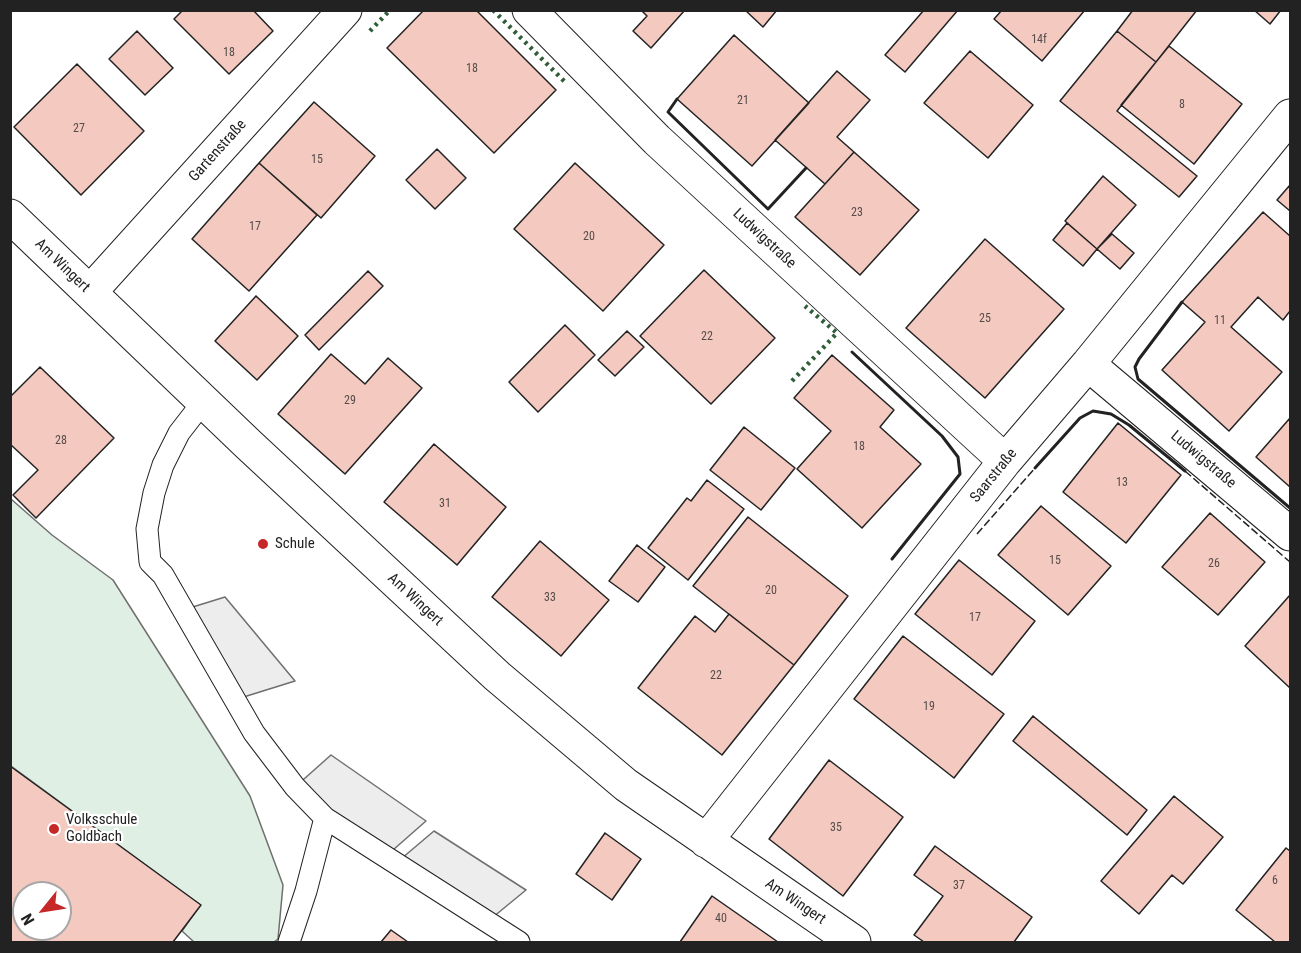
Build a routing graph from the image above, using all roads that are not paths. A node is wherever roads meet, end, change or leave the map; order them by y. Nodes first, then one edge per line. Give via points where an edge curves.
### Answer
1 (345, 10) edge
2 (529, 10) edge
3 (1290, 116) edge
4 (10, 216) edge
5 (90, 292) junction
6 (1088, 364) junction
7 (203, 402) junction
8 (1005, 461) junction
9 (1290, 534) edge
10 (325, 818) junction
11 (706, 842) junction
12 (289, 942) edge
13 (519, 942) edge
14 (854, 942) edge

1 - 5 street, Gartenstraße
2 - 8 street, Ludwigstraße via 657,140
3 - 6 street, Saarstraße
4 - 5 street, Am Wingert
5 - 7 street, Am Wingert
6 - 8 street, Saarstraße
6 - 9 street, Ludwigstraße
7 - 10 lane via 179,433 163,465 147,529 150,562 163,575 254,733 295,787
7 - 11 street, Am Wingert via 497,676 626,785
8 - 11 street, Saarstraße
10 - 12 lane
10 - 13 lane
11 - 14 street, Am Wingert

